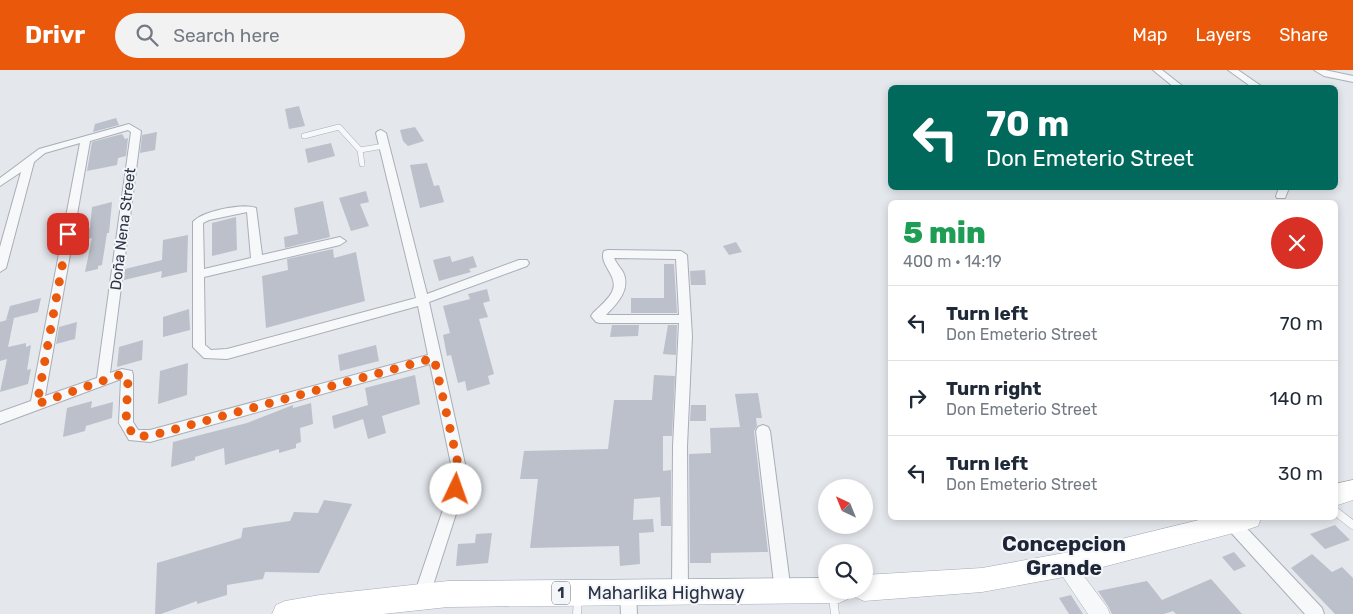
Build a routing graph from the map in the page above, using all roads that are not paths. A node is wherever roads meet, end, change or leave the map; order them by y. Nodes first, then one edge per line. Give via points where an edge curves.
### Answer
1 (1157, 70) edge
2 (1232, 70) edge
3 (1318, 70) edge
4 (1353, 79) edge
5 (1178, 85) edge
6 (1255, 85) edge
7 (381, 133) dead end
8 (304, 136) dead end
9 (86, 139) junction
10 (384, 146) junction
11 (360, 150) junction
12 (29, 161) junction
13 (362, 164) dead end
14 (0, 183) edge
15 (340, 241) dead end
16 (257, 260) junction
17 (523, 263) dead end
18 (0, 268) edge
19 (200, 274) junction
20 (423, 300) junction
21 (686, 319) junction
22 (434, 358) junction
23 (104, 380) junction
24 (37, 404) junction
25 (0, 418) edge
26 (763, 431) dead end
27 (1353, 490) edge
28 (1338, 494) edge
29 (1338, 513) edge
30 (1240, 520) edge
31 (1353, 525) edge
32 (1064, 565) junction
33 (873, 587) edge
34 (818, 591) edge
35 (680, 592) junction
36 (783, 592) junction
37 (422, 595) junction
38 (833, 599) edge
39 (629, 603) edge
40 (577, 604) edge
41 (285, 614) edge
42 (834, 614) edge
43 (1100, 614) edge
44 (1316, 614) edge

1 - 5 street
2 - 6 street
3 - 4 street
7 - 10 street
8 - 11 lane via 340,127
9 - 12 street via 42,151
9 - 23 street, Doña Nena Street via 129,126 136,130
9 - 24 street
10 - 11 lane
10 - 20 street
11 - 13 lane
12 - 14 street
12 - 18 street
15 - 16 street
16 - 19 street
16 - 19 street via 252,210 247,208 206,217 198,222
17 - 20 street
19 - 20 street via 199,347 208,355 227,354
20 - 22 street
21 - 21 street via 681,255 608,254 620,288 597,316 600,319
21 - 35 street via 680,446
22 - 23 street via 150,436 134,436 126,423 127,376 122,374
22 - 37 street via 458,464 456,489
23 - 24 street
24 - 25 street
26 - 36 street
27 - 28 main road
29 - 31 lane
30 - 32 main road
30 - 44 street
32 - 33 main road via 982,580
32 - 43 street
34 - 36 main road, Maharlika Highway / 1
35 - 36 main road, Maharlika Highway / 1
35 - 39 main road, Maharlika Highway / 1
37 - 40 main road, Maharlika Highway / 1
37 - 41 main road, Maharlika Highway / 1
38 - 42 lane
39 - 40 main road, Maharlika Highway / 1

